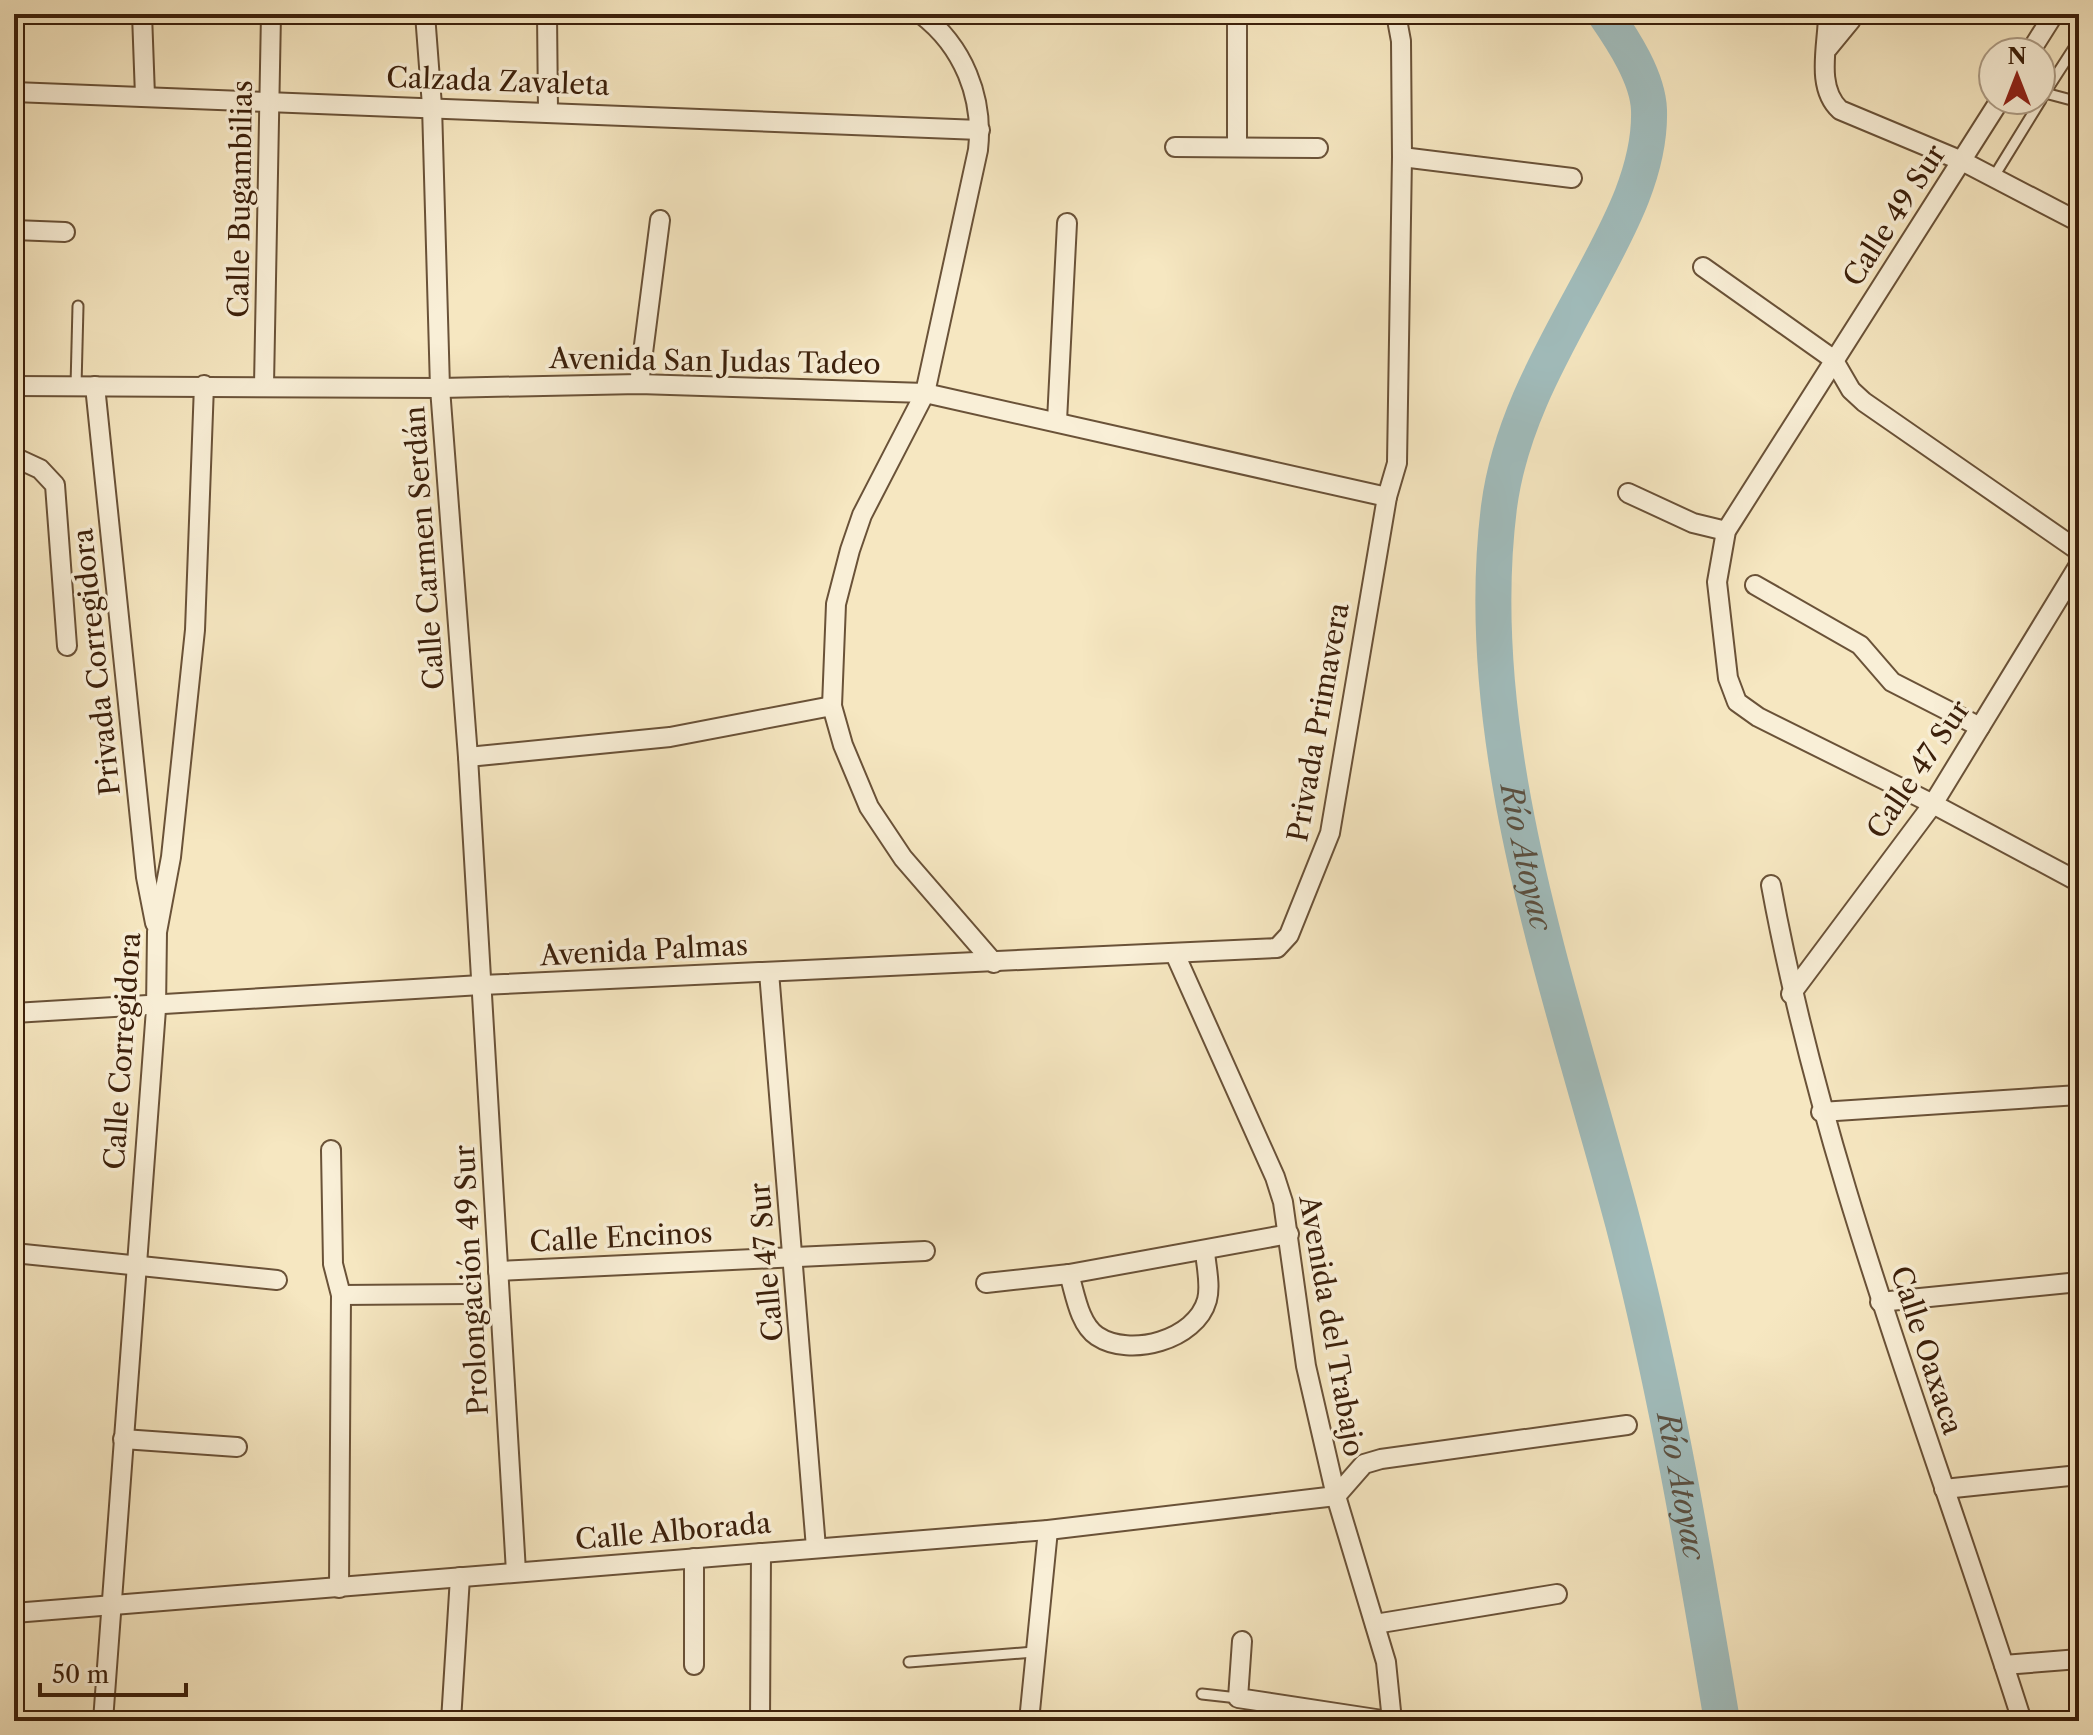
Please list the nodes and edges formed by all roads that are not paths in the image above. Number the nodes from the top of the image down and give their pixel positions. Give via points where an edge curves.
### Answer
1 (142, 14) edge
2 (271, 14) edge
3 (425, 14) edge
4 (547, 14) edge
5 (921, 14) edge
6 (1237, 14) edge
7 (1396, 14) edge
8 (1828, 14) edge
9 (1852, 14) edge
10 (2054, 14) edge
11 (2040, 36) edge
12 (2079, 40) edge
13 (1828, 48) junction
14 (2057, 74) edge
15 (14, 92) edge
16 (145, 96) junction
17 (2057, 99) edge
18 (270, 100) junction
19 (2079, 102) edge
20 (432, 106) junction
21 (548, 111) junction
22 (1990, 116) edge
23 (2031, 116) edge
24 (980, 130) junction
25 (1175, 147) dead end
26 (1237, 147) junction
27 (1318, 148) dead end
28 (1402, 157) junction
29 (1962, 161) junction
30 (1572, 178) dead end
31 (1993, 178) junction
32 (660, 220) dead end
33 (2079, 222) edge
34 (1067, 223) dead end
35 (14, 230) edge
36 (65, 232) dead end
37 (1703, 267) dead end
38 (78, 306) dead end
39 (1833, 359) junction
40 (639, 384) junction
41 (204, 385) junction
42 (264, 385) junction
43 (14, 386) edge
44 (85, 386) junction
45 (440, 388) junction
46 (925, 393) junction
47 (1057, 421) junction
48 (14, 457) edge
49 (1390, 489) junction
50 (1628, 493) dead end
51 (1726, 531) junction
52 (2079, 551) edge
53 (2079, 565) edge
54 (1755, 585) dead end
55 (67, 646) dead end
56 (832, 706) junction
57 (1980, 727) junction
58 (468, 757) junction
59 (1933, 804) junction
60 (2079, 882) edge
61 (1771, 885) dead end
62 (157, 932) junction
63 (1277, 948) joint
64 (1175, 954) junction
65 (994, 963) junction
66 (769, 972) junction
67 (481, 985) junction
68 (1791, 994) junction
69 (156, 1003) junction
70 (14, 1013) edge
71 (2079, 1095) edge
72 (1821, 1112) junction
73 (331, 1150) dead end
74 (1289, 1234) junction
75 (925, 1251) dead end
76 (1205, 1251) junction
77 (14, 1253) edge
78 (794, 1257) junction
79 (135, 1266) junction
80 (498, 1271) junction
81 (1069, 1274) junction
82 (277, 1280) dead end
83 (2079, 1282) edge
84 (986, 1283) dead end
85 (469, 1294) dead end
86 (341, 1295) junction
87 (1880, 1302) junction
88 (1627, 1425) dead end
89 (123, 1439) junction
90 (237, 1447) dead end
91 (2079, 1475) edge
92 (1944, 1489) junction
93 (1336, 1496) junction
94 (1048, 1530) junction
95 (816, 1548) junction
96 (761, 1553) junction
97 (694, 1558) junction
98 (516, 1572) junction
99 (460, 1577) junction
100 (339, 1588) junction
101 (1557, 1594) dead end
102 (111, 1607) junction
103 (14, 1613) edge
104 (1375, 1624) junction
105 (1242, 1641) dead end
106 (1034, 1652) junction
107 (2079, 1659) edge
108 (909, 1662) dead end
109 (694, 1665) dead end
110 (2004, 1665) junction
111 (1202, 1694) dead end
112 (1238, 1698) junction
113 (103, 1721) edge
114 (451, 1721) edge
115 (760, 1721) edge
116 (1029, 1721) edge
117 (1390, 1721) edge
118 (2022, 1721) edge

1 - 16 street
2 - 18 street, Calle Bugambilias
3 - 20 street, Calle Carmen Serdán
4 - 21 street
5 - 24 street via 958,55 977,99
6 - 26 street
7 - 28 street, Privada Primavera
8 - 13 street
9 - 13 street
10 - 11 street
12 - 14 lane
13 - 29 street via 1825,86 1829,100 1840,110
15 - 16 street, Calzada Zavaleta
16 - 18 street, Calzada Zavaleta
17 - 19 lane
18 - 20 street, Calzada Zavaleta
18 - 42 street, Calle Bugambilias
20 - 21 street, Calzada Zavaleta
20 - 45 street, Calle Carmen Serdán
21 - 24 street, Calzada Zavaleta
22 - 29 street, Calle 49 Sur
23 - 31 lane
24 - 46 street
25 - 26 street
26 - 27 street
28 - 30 street
28 - 49 street, Privada Primavera
29 - 31 street
29 - 39 street, Calle 49 Sur
31 - 33 street
32 - 40 street
34 - 47 street
35 - 36 street
37 - 39 street
38 - 44 lane
39 - 51 street, Calle 49 Sur
39 - 52 street via 1864,402
40 - 45 street, Avenida San Judas Tadeo
40 - 46 street, Avenida San Judas Tadeo
41 - 42 street, Avenida San Judas Tadeo
41 - 44 street, Avenida San Judas Tadeo
41 - 62 street, Calle Corregidora via 195,630 171,857
42 - 45 street, Avenida San Judas Tadeo
43 - 44 street, Avenida San Judas Tadeo
44 - 62 street, Privada Corregidora
45 - 58 street, Calle Carmen Serdán
46 - 47 street, Avenida San Judas Tadeo
46 - 56 street via 862,515 850,550 836,604
47 - 49 street, Avenida San Judas Tadeo
48 - 55 street via 40,469 55,485
49 - 63 street, Privada Primavera via 1330,833 1289,935
50 - 51 street via 1693,523
51 - 59 street via 1717,582 1728,678 1737,702
53 - 57 street, Calle 47 Sur
54 - 57 street via 1860,645 1892,682
56 - 58 street via 670,737
56 - 65 street via 869,807 903,858
57 - 59 street, Calle 47 Sur
58 - 67 street, Calle Carmen Serdán
59 - 60 street
59 - 68 street, Calle 47 Sur
61 - 68 street, Calle Oaxaca
62 - 69 street, Calle Corregidora
63 - 64 street, Avenida Palmas
64 - 65 street, Avenida Palmas
64 - 74 street, Avenida del Trabajo via 1275,1177
65 - 66 street, Avenida Palmas
66 - 67 street, Avenida Palmas
66 - 78 street, Calle 47 Sur
67 - 69 street, Avenida Palmas
67 - 80 street, Prolongación 49 Sur
68 - 72 street, Calle Oaxaca
69 - 70 street, Avenida Palmas
69 - 79 street, Calle Corregidora
71 - 72 street
72 - 87 street, Calle Oaxaca
73 - 86 street via 333,1264
74 - 76 street
74 - 93 street, Avenida del Trabajo via 1306,1366
75 - 78 street, Calle Encinos
76 - 81 street
76 - 81 street via 1208,1298 1200,1316 1176,1337 1146,1343 1120,1344 1096,1335 1084,1320
77 - 79 street
78 - 80 street, Calle Encinos
78 - 95 street, Calle 47 Sur
79 - 82 street
79 - 89 street, Calle Corregidora
80 - 98 street, Prolongación 49 Sur
81 - 84 street
83 - 87 street
85 - 86 street
86 - 100 street
87 - 92 street, Calle Oaxaca
88 - 93 street via 1381,1459 1364,1464
89 - 90 street
89 - 102 street, Calle Corregidora
91 - 92 street
92 - 110 street, Calle Oaxaca
93 - 94 street, Calle Alborada
93 - 104 street, Avenida del Trabajo
94 - 95 street, Calle Alborada
94 - 106 street
95 - 96 street, Calle Alborada
96 - 97 street, Calle Alborada
96 - 115 street
97 - 98 street, Calle Alborada
97 - 109 street
98 - 99 street, Calle Alborada
99 - 100 street, Calle Alborada
99 - 114 street
100 - 102 street, Calle Alborada
101 - 104 street
102 - 103 street, Calle Alborada
102 - 113 street, Calle Corregidora
104 - 117 street, Avenida del Trabajo via 1386,1662
105 - 112 street
106 - 108 lane
106 - 116 street
107 - 110 street
110 - 118 street, Calle Oaxaca
111 - 112 lane
112 - 117 street

